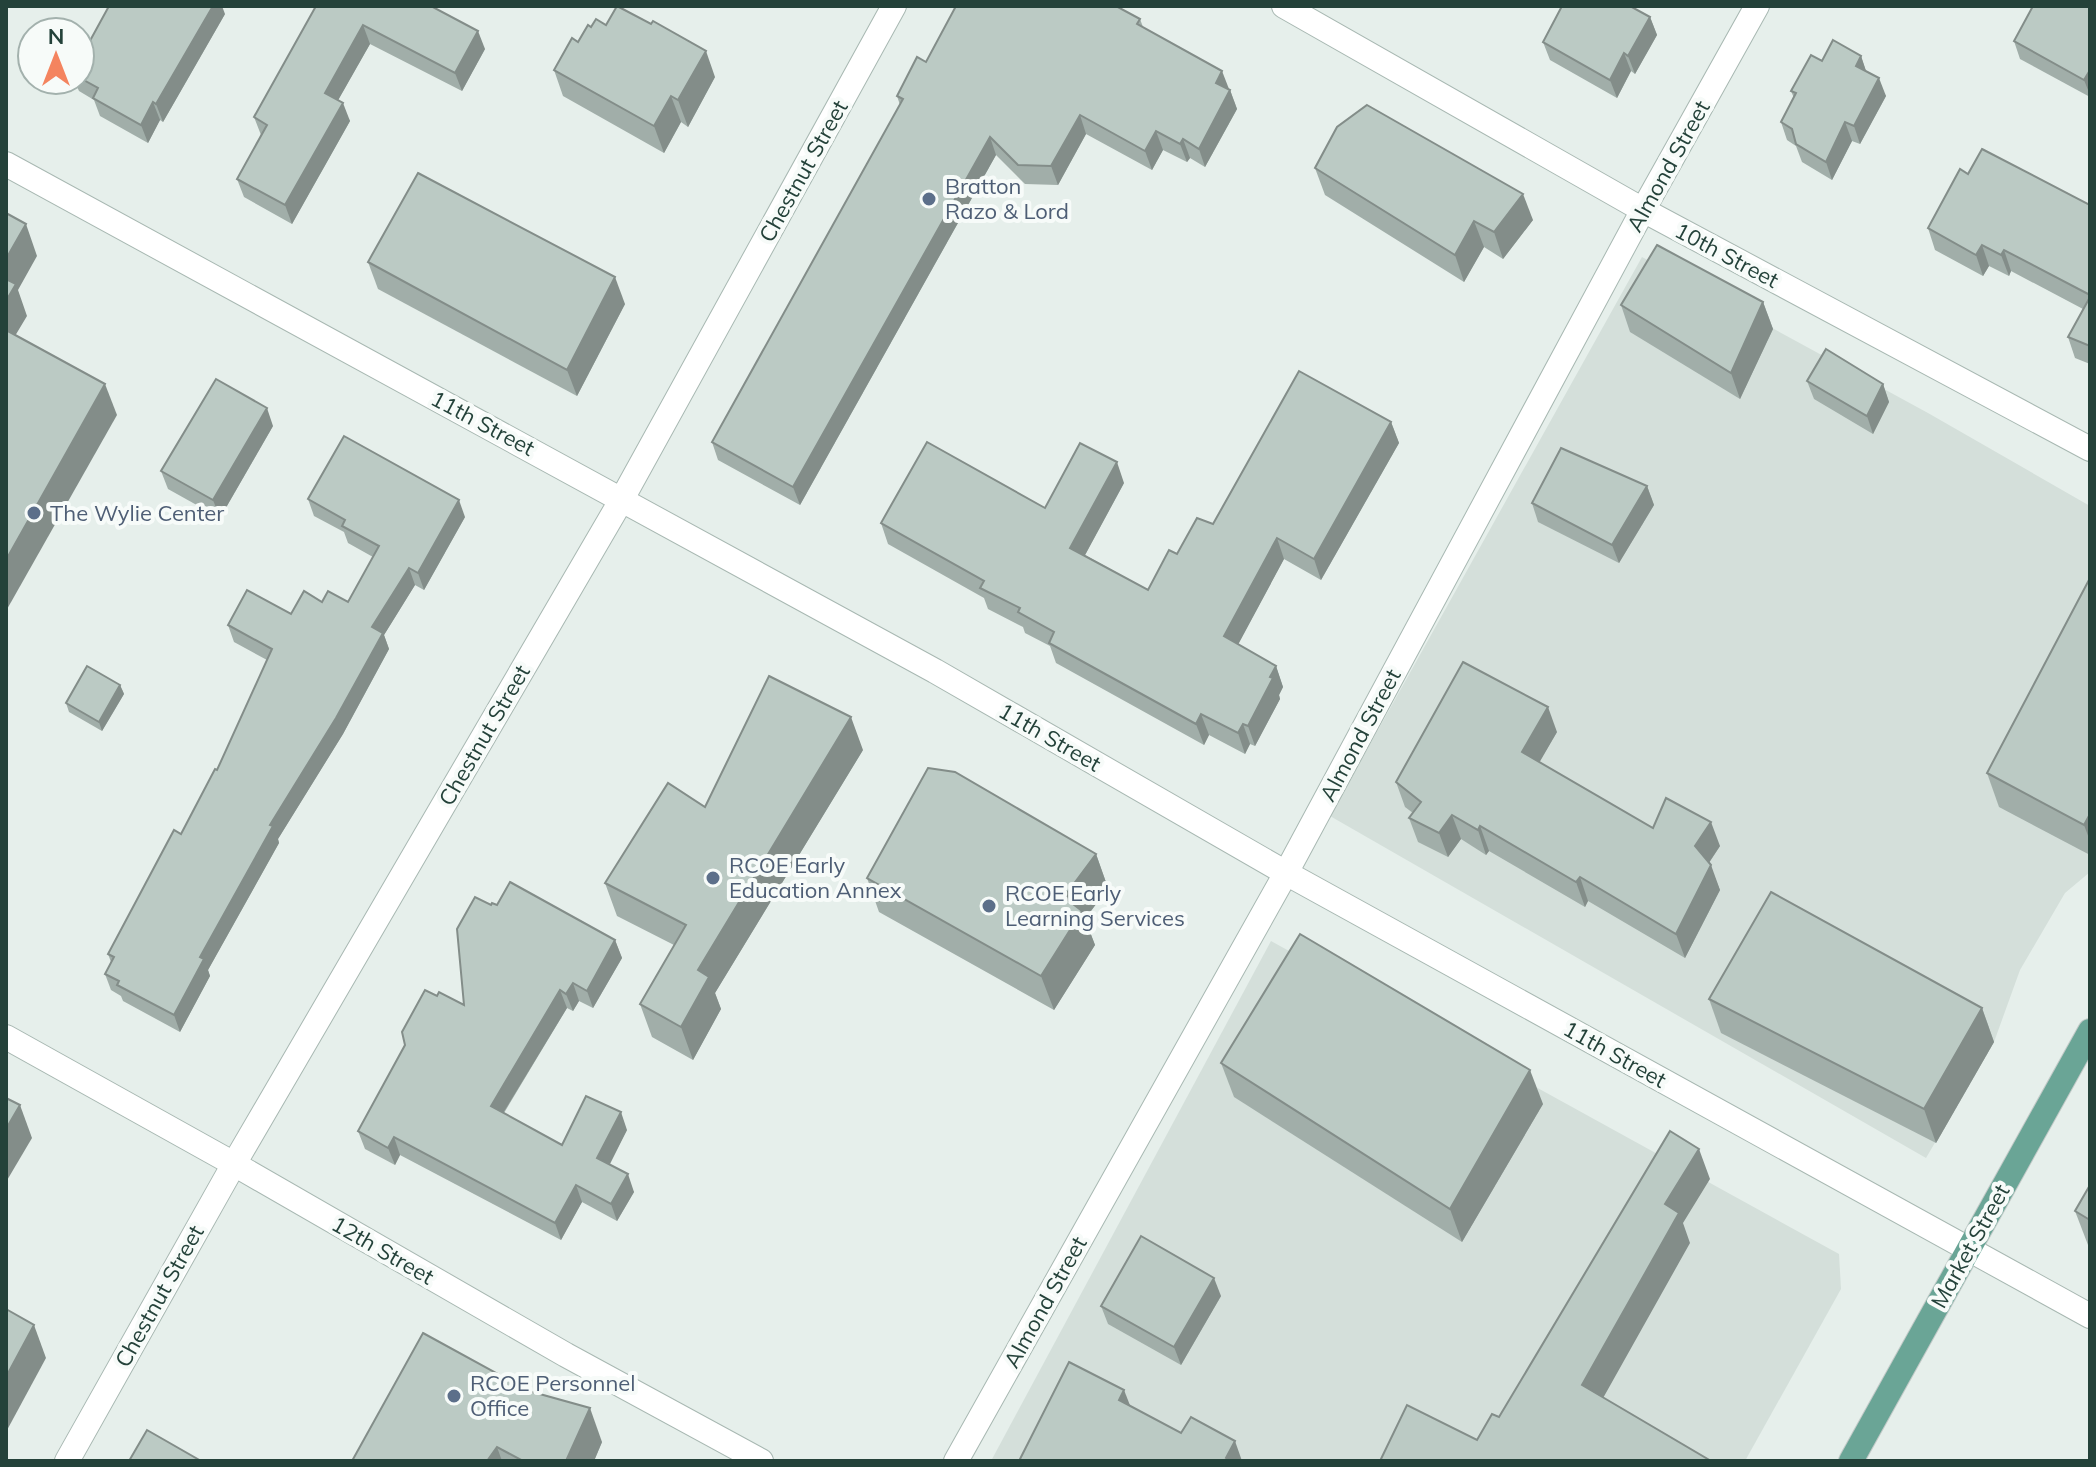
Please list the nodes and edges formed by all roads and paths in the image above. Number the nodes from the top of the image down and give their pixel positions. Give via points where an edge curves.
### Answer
1 (894, 6) edge
2 (1284, 6) edge
3 (1757, 6) edge
4 (6, 164) edge
5 (1643, 210) junction
6 (2090, 449) edge
7 (622, 499) junction
8 (1286, 873) junction
9 (2090, 1031) edge
10 (6, 1037) edge
11 (234, 1164) junction
12 (1969, 1249) junction
13 (2090, 1316) edge
14 (67, 1461) edge
15 (761, 1461) edge
16 (956, 1461) edge
17 (1851, 1461) edge

1 - 7 street, Chestnut Street
2 - 5 street, 10th Street
3 - 5 street, Almond Street
4 - 7 street, 11th Street
5 - 6 street, 10th Street
5 - 8 street, Almond Street
7 - 8 street, 11th Street
7 - 11 street, Chestnut Street
8 - 12 street, 11th Street
8 - 16 street, Almond Street
9 - 12 main road, Market Street
10 - 11 street, 12th Street
11 - 14 street, Chestnut Street
11 - 15 street, 12th Street
12 - 13 street, 11th Street
12 - 17 main road, Market Street

